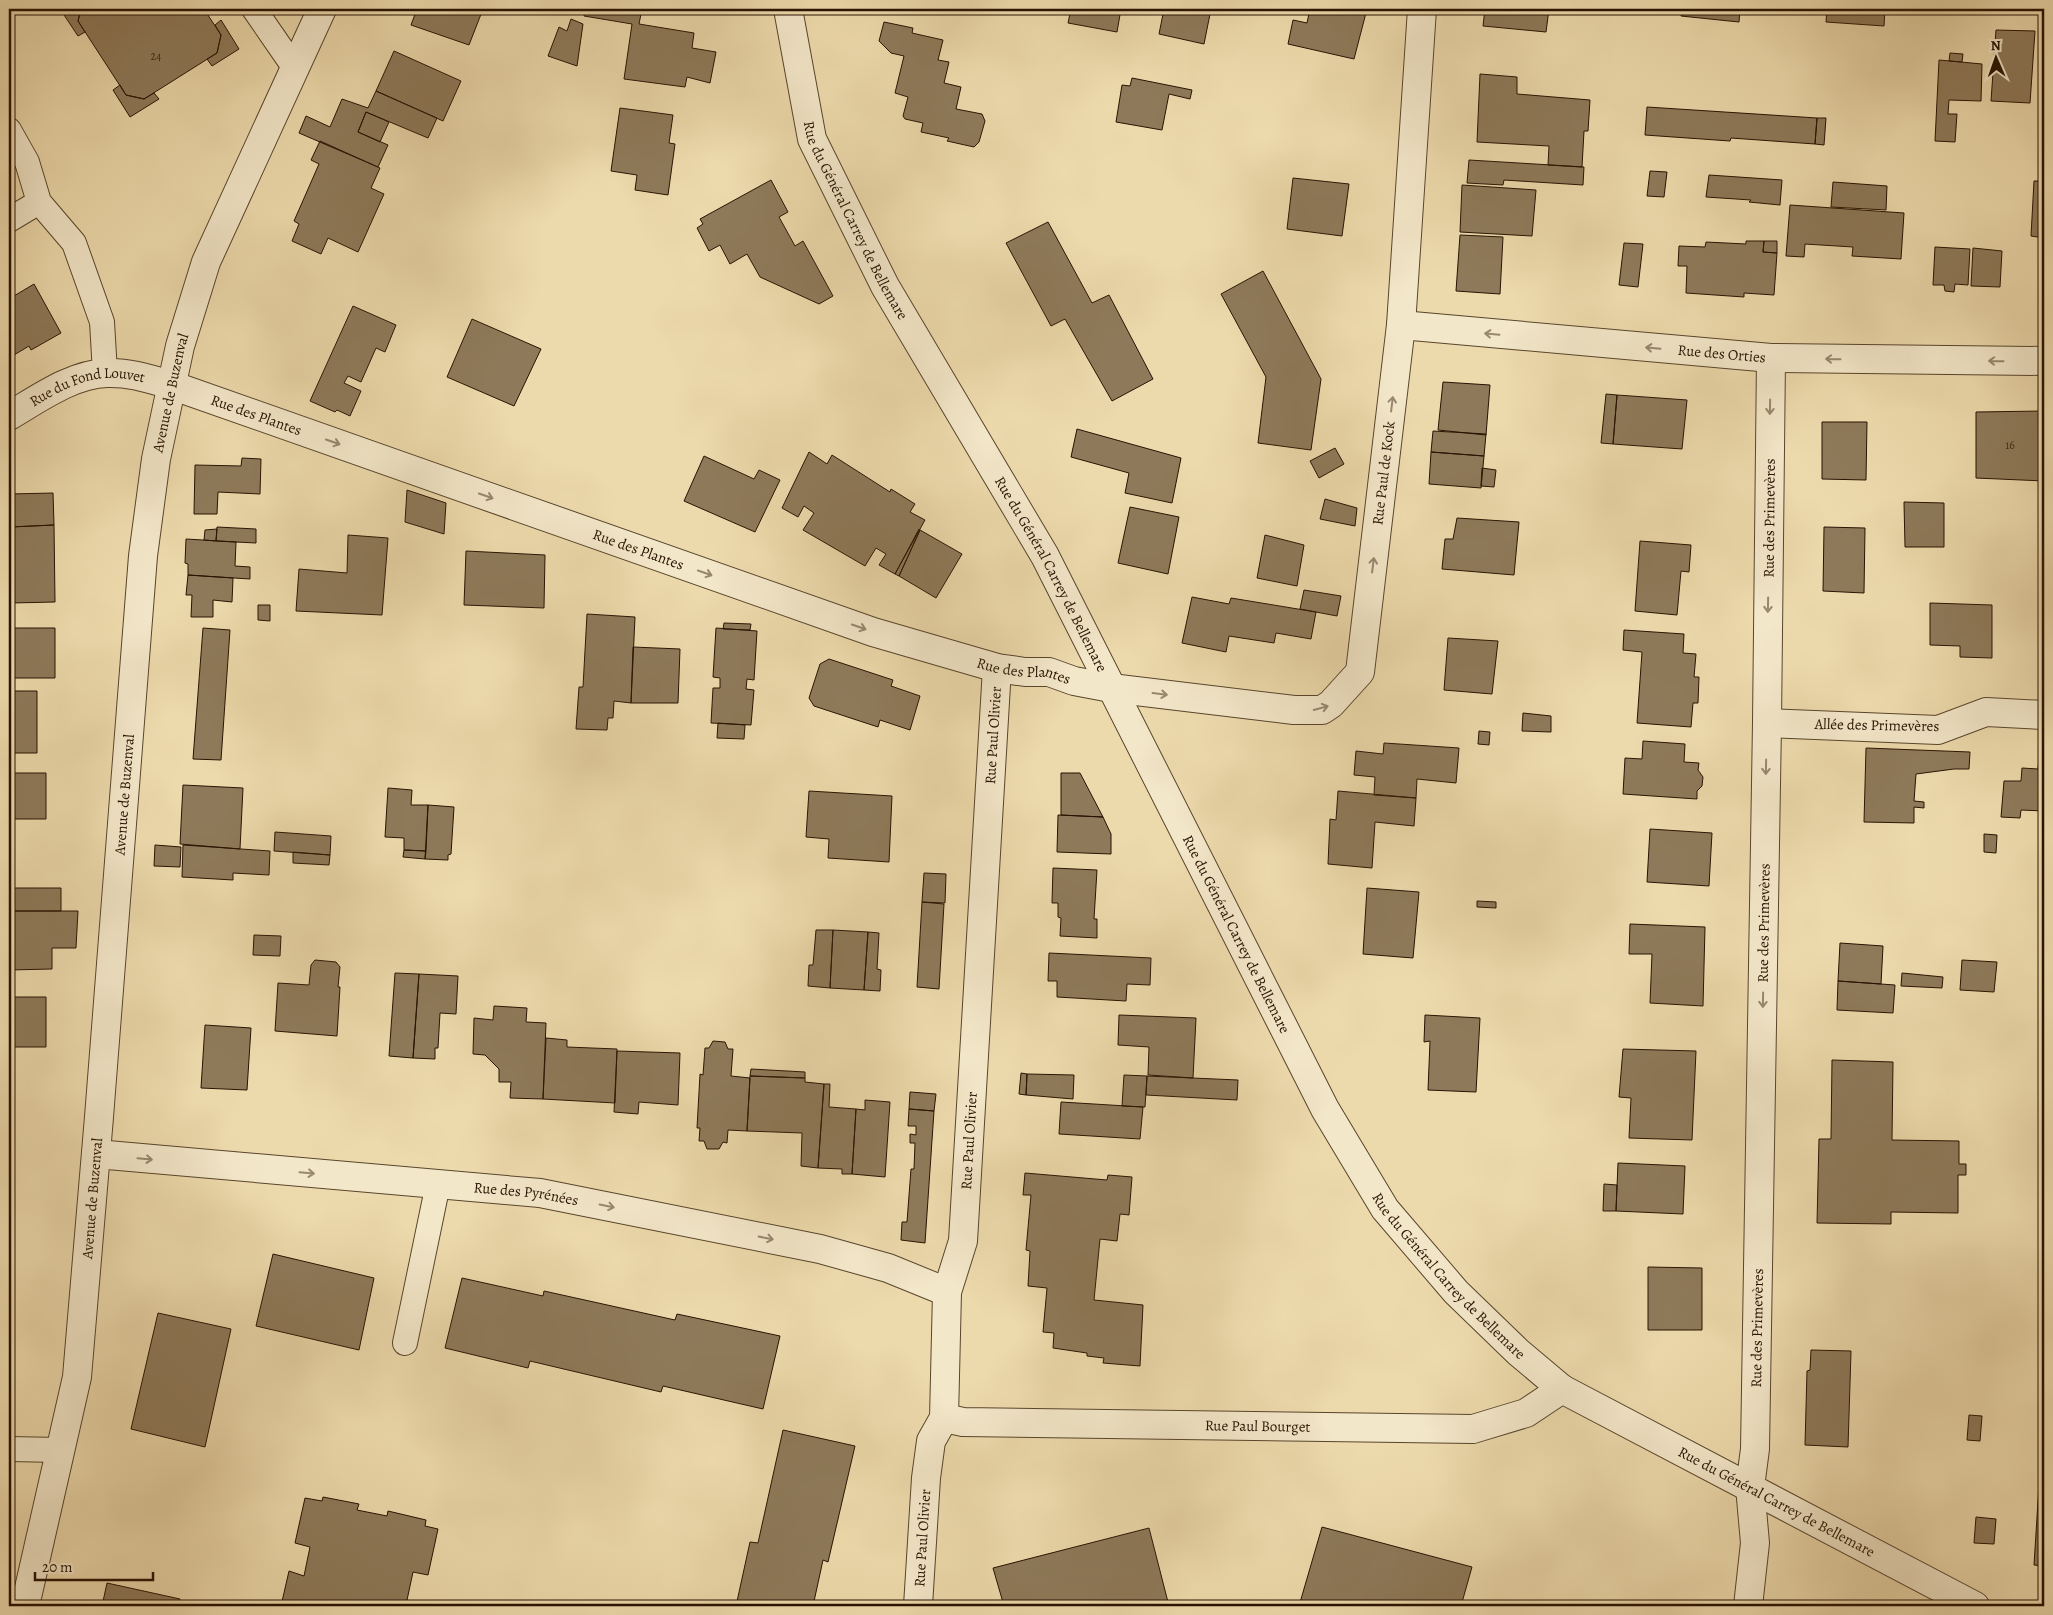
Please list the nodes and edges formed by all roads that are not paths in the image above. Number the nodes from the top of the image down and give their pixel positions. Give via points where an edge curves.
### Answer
1 (254, 9) edge
2 (322, 9) edge
3 (788, 9) edge
4 (1422, 9) edge
5 (294, 67) junction
6 (9, 130) edge
7 (39, 202) junction
8 (9, 220) edge
9 (1401, 325) junction
10 (1771, 358) junction
11 (2044, 362) edge
12 (105, 373) junction
13 (171, 385) junction
14 (9, 416) edge
15 (996, 668) junction
16 (1112, 688) junction
17 (2044, 715) edge
18 (1767, 723) junction
19 (96, 1154) junction
20 (438, 1184) junction
21 (946, 1292) junction
22 (405, 1343) dead end
23 (1562, 1389) junction
24 (944, 1418) junction
25 (9, 1449) edge
26 (60, 1450) junction
27 (1750, 1487) junction
28 (25, 1606) edge
29 (918, 1606) edge
30 (1748, 1606) edge
31 (1975, 1606) edge

1 - 5 lane
2 - 5 street, Avenue de Buzenval
3 - 16 street, Rue du Général Carrey de Bellemare via 812,139 885,286 1045,556
4 - 9 street, Rue Paul de Kock
5 - 13 street, Avenue de Buzenval via 206,262
6 - 7 lane via 27,162
7 - 8 lane
7 - 12 lane via 74,243 102,322
10 -> 9 street, Rue des Orties
16 -> 9 street, Rue Paul de Kock via 1294,710 1322,710 1360,672
11 -> 10 street, Rue des Orties
10 -> 18 street, Rue des Primevères
12 - 13 street, Rue du Fond Louvet via 137,376
12 - 14 street, Rue du Fond Louvet via 81,378 56,389
13 -> 15 street, Rue des Plantes via 873,632
13 - 19 street, Avenue de Buzenval via 156,459 143,556
15 - 16 street, Rue des Plantes via 1050,672 1074,681
15 - 21 street, Rue Paul Olivier via 963,1241
16 - 23 street, Rue du Général Carrey de Bellemare via 1325,1109 1385,1209 1456,1292
17 - 18 street, Allée des Primevères via 1986,712 1938,730
18 -> 27 street, Rue des Primevères via 1755,1449
19 -> 20 street, Rue des Pyrénées
19 - 26 street, Avenue de Buzenval via 77,1377
20 -> 21 street, Rue des Pyrénées via 540,1193 820,1249 888,1268
20 - 22 lane
21 - 24 street, Rue Paul Olivier
23 - 24 street, Rue Paul Bourget via 1526,1413 1473,1430 963,1422
23 - 27 street, Rue du Général Carrey de Bellemare
24 - 29 street, Rue Paul Olivier via 931,1440
25 - 26 lane
26 - 28 street, Avenue de Buzenval
27 - 30 street, Rue des Primevères via 1755,1543
27 - 31 street, Rue du Général Carrey de Bellemare

